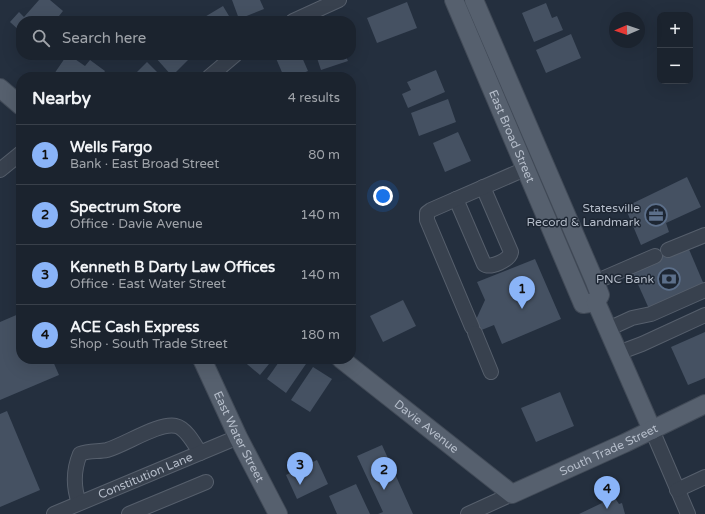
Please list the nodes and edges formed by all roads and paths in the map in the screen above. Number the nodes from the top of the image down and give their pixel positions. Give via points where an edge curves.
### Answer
1 (339, 0) edge
2 (454, 0) edge
3 (474, 0) edge
4 (304, 16) edge
5 (229, 60) edge
6 (215, 72) edge
7 (0, 88) edge
8 (16, 102) edge
9 (16, 157) edge
10 (543, 161) junction
11 (525, 168) junction
12 (0, 170) edge
13 (483, 187) junction
14 (456, 199) junction
15 (705, 235) edge
16 (668, 250) dead end
17 (655, 256) dead end
18 (595, 282) junction
19 (705, 290) edge
20 (596, 302) junction
21 (705, 315) edge
22 (608, 329) junction
23 (618, 353) junction
24 (204, 364) edge
25 (347, 364) edge
26 (492, 372) dead end
27 (705, 404) edge
28 (652, 430) junction
29 (238, 437) junction
30 (200, 453) junction
31 (705, 477) edge
32 (206, 482) dead end
33 (512, 494) junction
34 (680, 503) edge
35 (79, 504) junction
36 (54, 514) edge
37 (129, 514) edge
38 (278, 514) edge
39 (468, 514) edge

1 - 4 street
2 - 11 main road, East Broad Street
3 - 10 main road, East Broad Street
5 - 6 street
7 - 8 main road
9 - 12 street
10 - 11 main road
10 - 18 main road, East Broad Street
11 - 13 street
11 - 20 main road, East Broad Street via 583,304
13 - 14 street
13 - 14 street via 510,252 508,259 490,267 484,264
14 - 26 street via 431,210 427,213 427,220
15 - 16 street
17 - 18 street
18 - 20 main road, East Broad Street via 600,295
19 - 22 street via 651,314 632,318
20 - 22 main road, East Broad Street
21 - 23 street
22 - 23 main road, East Broad Street
23 - 28 main road, East Broad Street
24 - 29 main road, East Water Street
25 - 33 main road, Davie Avenue
27 - 28 main road, South Trade Street
28 - 33 main road, South Trade Street
28 - 34 street, East Broad Street
29 - 30 street, Constitution Lane
29 - 38 main road, East Water Street
30 - 35 street, Constitution Lane
30 - 35 street via 188,434 178,426 166,425 106,450 87,451 80,454 74,473
31 - 34 street
32 - 37 street
33 - 39 street
35 - 36 street, Constitution Lane

